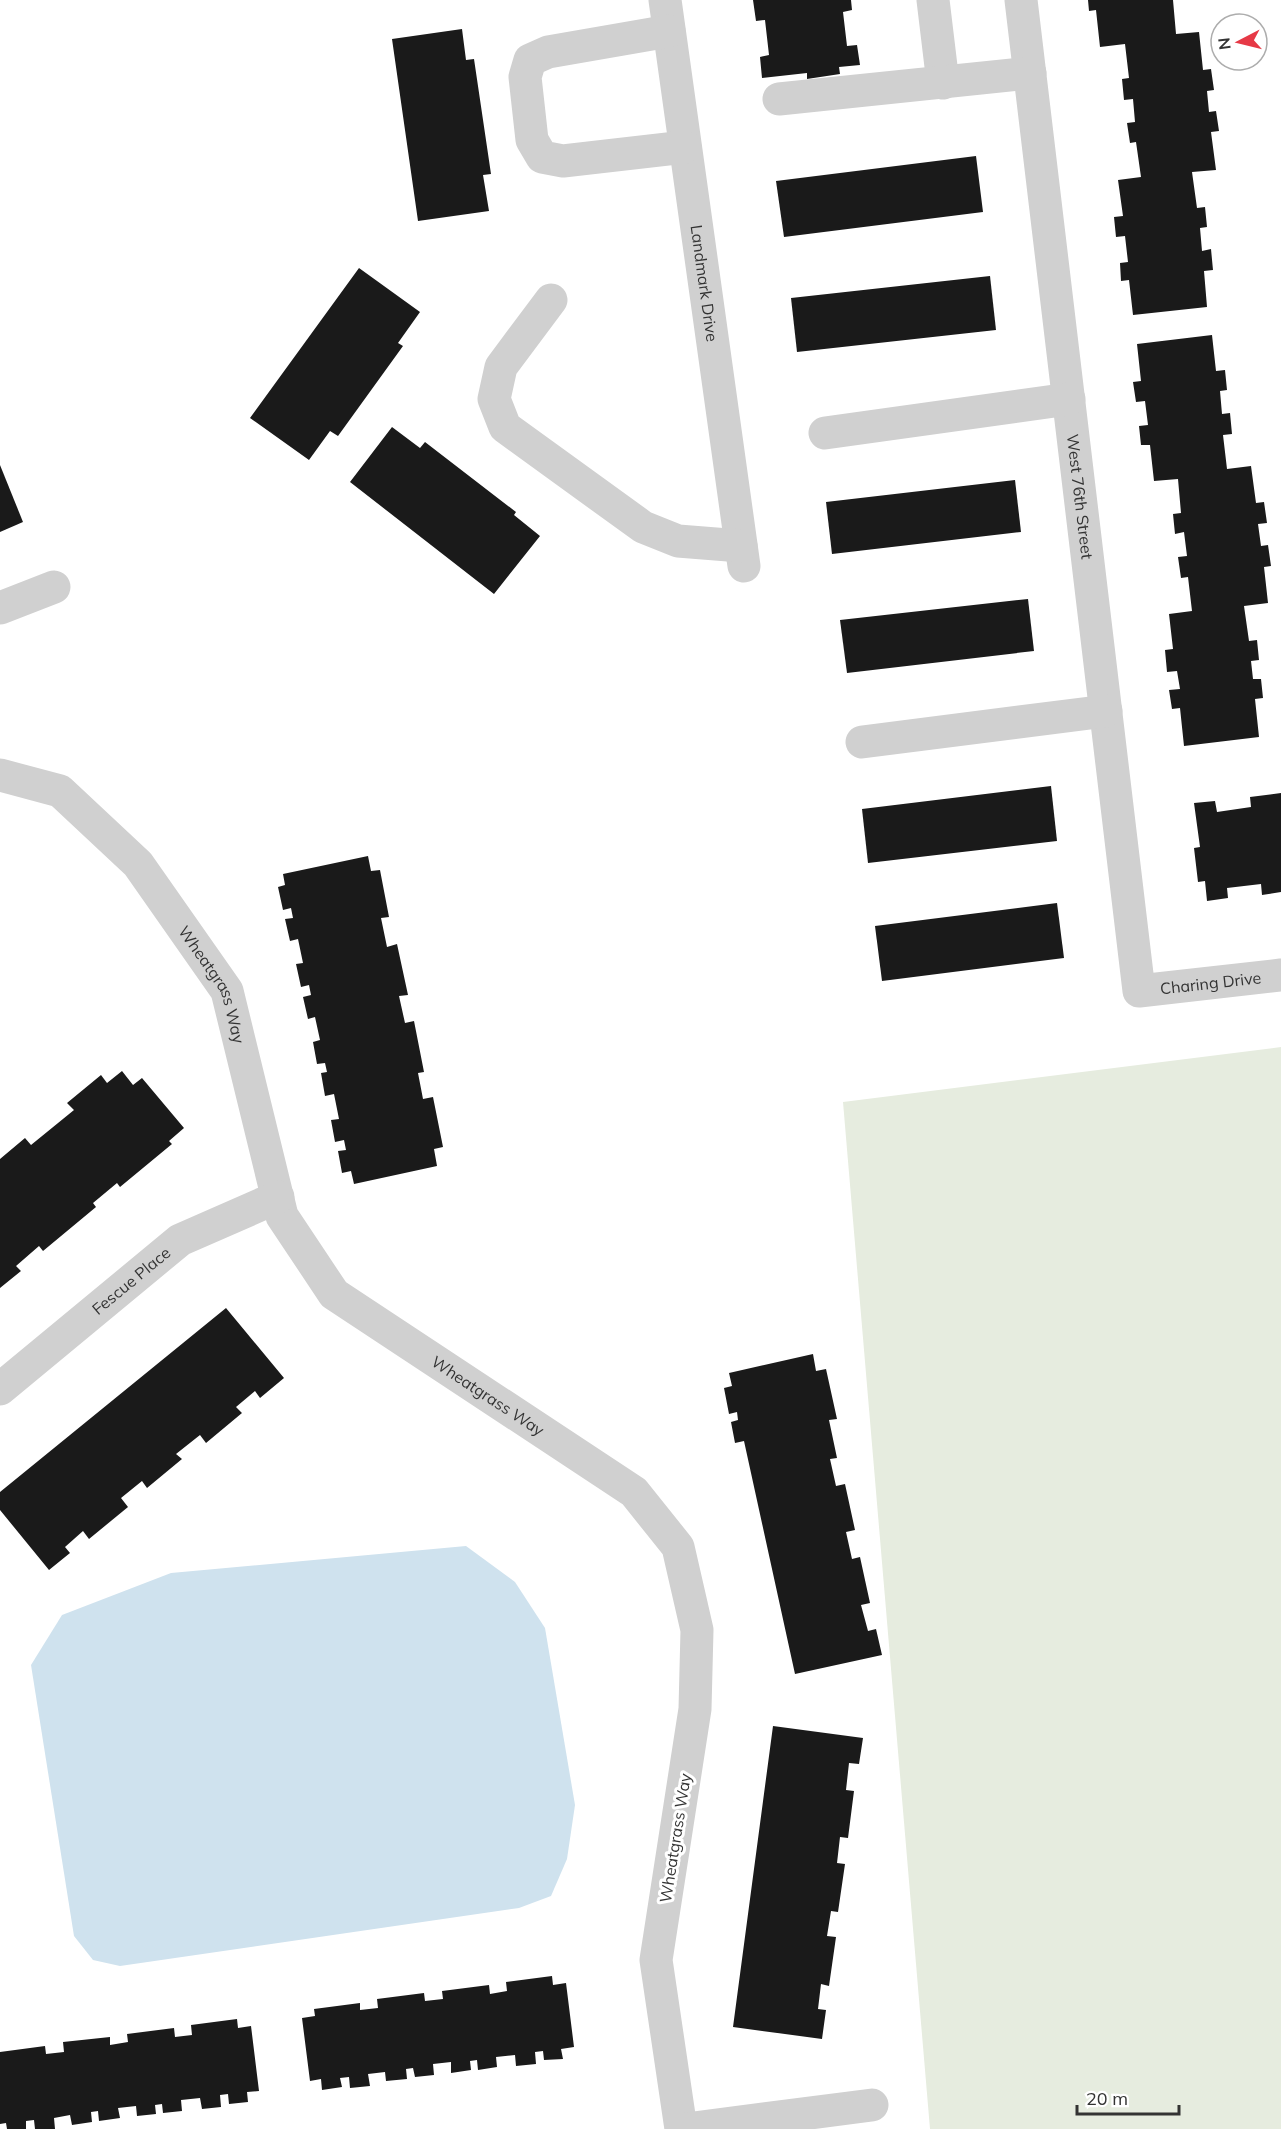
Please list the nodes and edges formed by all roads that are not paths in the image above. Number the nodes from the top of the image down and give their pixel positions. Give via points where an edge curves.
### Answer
1 (933, 0) edge
2 (1022, 0) edge
3 (667, 15) edge
4 (1030, 73) junction
5 (943, 83) junction
6 (779, 99) dead end
7 (685, 147) junction
8 (551, 300) dead end
9 (1069, 399) junction
10 (825, 433) dead end
11 (54, 587) dead end
12 (0, 608) edge
13 (1106, 711) junction
14 (862, 742) dead end
15 (0, 776) edge
16 (1281, 975) edge
17 (1139, 992) joint
18 (278, 1197) junction
19 (0, 1389) edge
20 (872, 2105) dead end
21 (684, 2129) edge

1 - 5 street
2 - 4 street, West 76th Street
3 - 7 street, Landmark Drive
3 - 7 street via 530,60 525,77 532,140 542,157 563,161
4 - 5 street
4 - 9 street, West 76th Street
5 - 6 street
7 - 8 street, Landmark Drive via 742,556 678,541 643,527 505,427 494,399 501,367
9 - 10 street
9 - 13 street, West 76th Street
11 - 12 street
13 - 14 street
13 - 17 street, West 76th Street
15 - 18 street, Wheatgrass Way via 60,791 138,864 227,991
16 - 17 street, Charing Drive
18 - 19 street, Fescue Place via 180,1240
18 - 21 street, Wheatgrass Way via 282,1216 334,1294 634,1492 678,1547 697,1629 695,1709 656,1960
20 - 21 street

